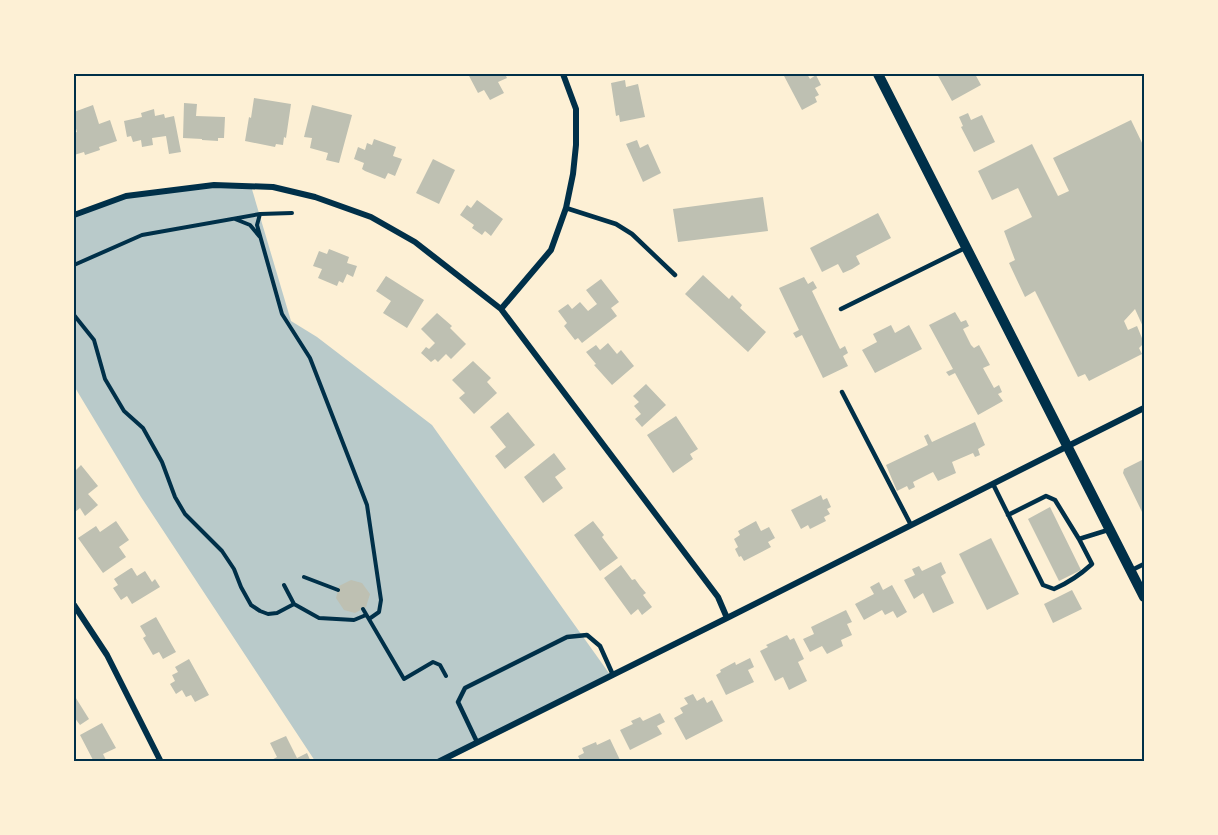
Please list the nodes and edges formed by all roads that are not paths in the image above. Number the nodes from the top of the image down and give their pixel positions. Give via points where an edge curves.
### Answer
1 (563, 74) edge
2 (878, 74) edge
3 (566, 208) junction
4 (74, 215) edge
5 (967, 247) junction
6 (675, 275) dead end
7 (501, 309) junction
8 (841, 309) dead end
9 (842, 392) dead end
10 (1144, 408) edge
11 (1068, 446) junction
12 (993, 484) junction
13 (1008, 514) junction
14 (911, 525) junction
15 (1111, 529) junction
16 (1079, 539) junction
17 (1144, 564) edge
18 (1132, 570) junction
19 (1144, 597) edge
20 (74, 605) edge
21 (727, 618) junction
22 (613, 675) junction
23 (477, 742) junction
24 (161, 762) edge
25 (438, 762) edge

1 - 3 street via 576,109 576,145
2 - 5 street
3 - 6 lane via 616,224
3 - 7 street via 551,249
4 - 7 street via 126,196 214,185 273,186 371,217 415,242
5 - 8 lane
5 - 11 street
7 - 21 street via 718,597
9 - 14 lane
10 - 11 street
11 - 12 street
11 - 15 street
12 - 13 lane
12 - 14 street
13 - 16 lane via 1046,496 1055,500
13 - 16 lane via 1043,585 1054,589 1092,564
14 - 21 street
15 - 16 lane
15 - 18 street
17 - 18 lane
18 - 19 street
20 - 24 street via 107,656
21 - 22 street
22 - 23 street
22 - 23 lane via 600,646 587,635 567,637 465,688 458,702
23 - 25 street

